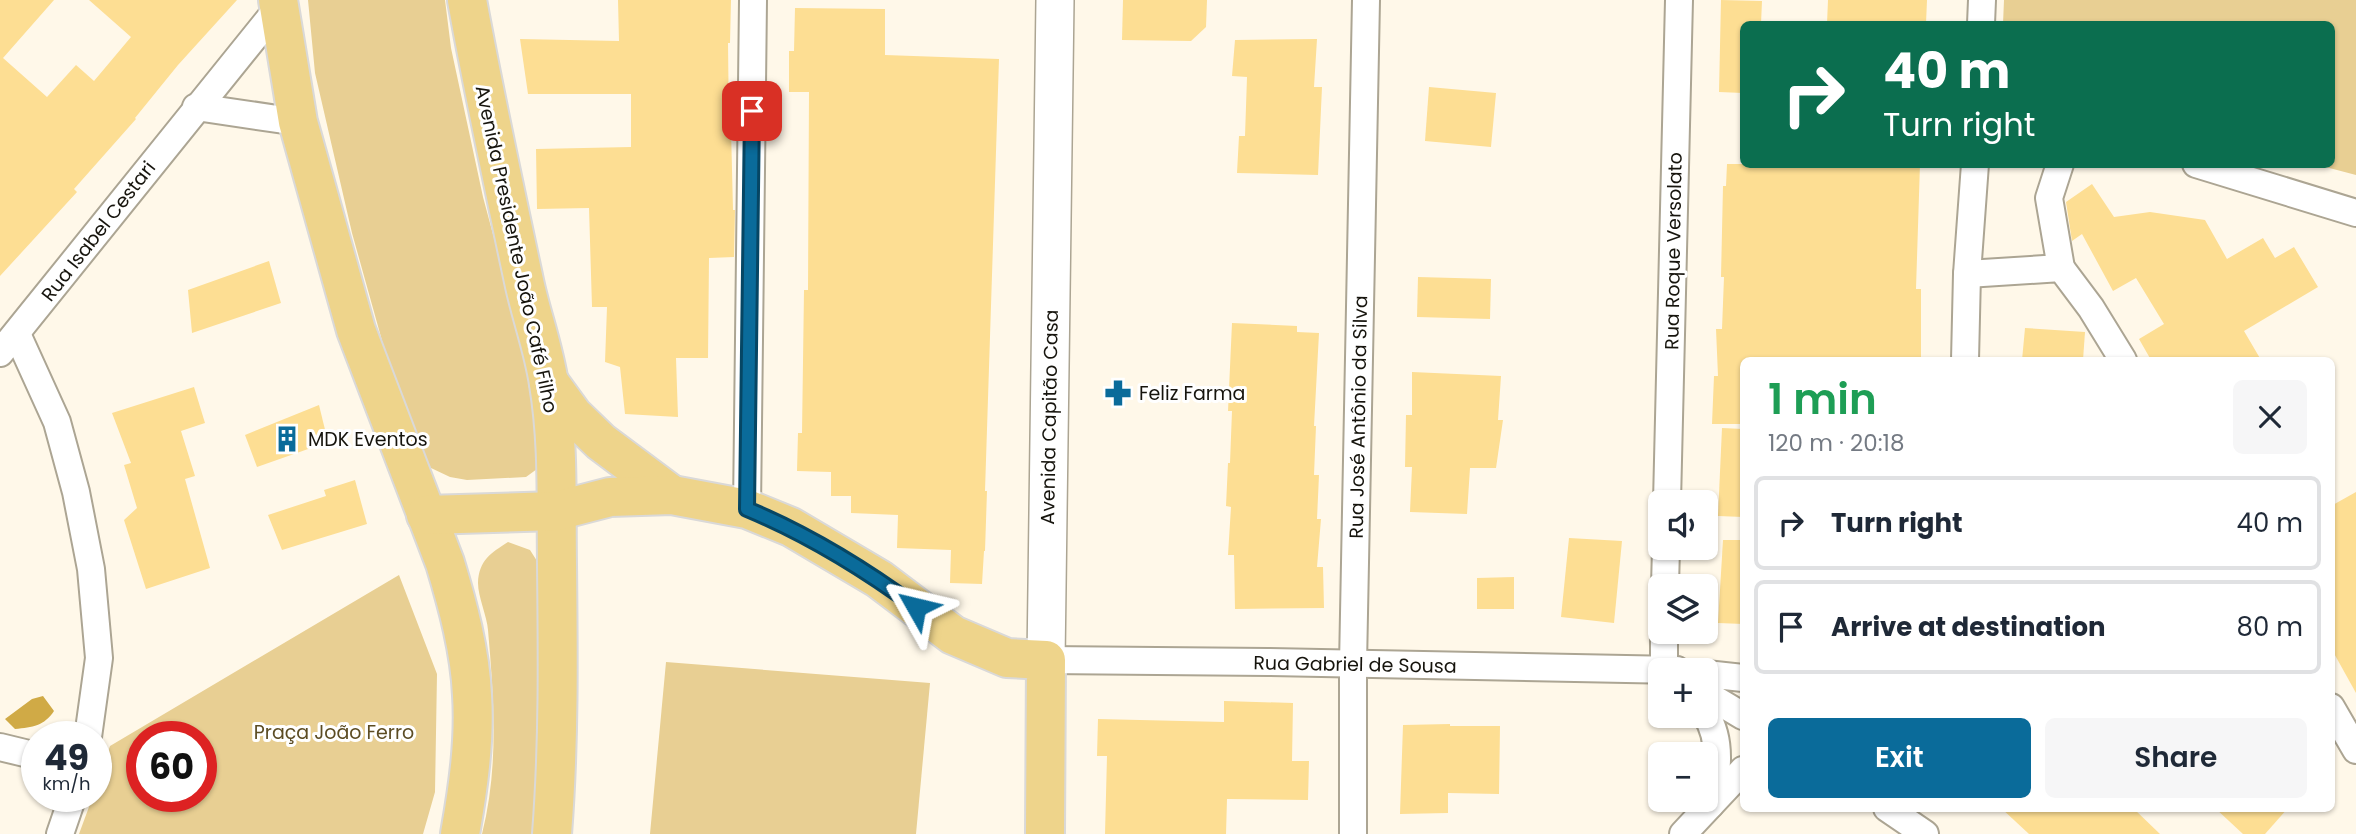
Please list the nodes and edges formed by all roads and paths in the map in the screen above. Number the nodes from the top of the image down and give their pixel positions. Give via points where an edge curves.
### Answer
1 (467, 0) edge
2 (753, 0) edge
3 (1055, 0) edge
4 (1366, 0) edge
5 (1679, 0) edge
6 (1982, 0) edge
7 (278, 4) edge
8 (1981, 21) edge
9 (196, 107) junction
10 (298, 122) junction
11 (1975, 168) edge
12 (2059, 168) edge
13 (2209, 168) edge
14 (2356, 213) edge
15 (2061, 268) junction
16 (1967, 274) junction
17 (8, 344) edge
18 (1965, 357) edge
19 (2121, 357) edge
20 (549, 382) junction
21 (1667, 490) edge
22 (672, 495) junction
23 (747, 509) junction
24 (556, 511) junction
25 (426, 515) junction
26 (1046, 660) junction
27 (1353, 664) junction
28 (1648, 670) edge
29 (1718, 675) edge
30 (1740, 678) edge
31 (1718, 701) edge
32 (1740, 714) edge
33 (2335, 714) edge
34 (90, 721) edge
35 (0, 747) edge
36 (2356, 750) edge
37 (21, 752) edge
38 (1740, 773) edge
39 (1718, 797) edge
40 (68, 812) edge
41 (1703, 812) edge
42 (1893, 812) edge
43 (1924, 812) edge
44 (60, 834) edge
45 (460, 834) edge
46 (552, 834) edge
47 (1045, 834) edge
48 (1353, 834) edge
49 (1683, 834) edge
50 (1925, 834) edge
51 (1939, 834) edge

1 - 20 main road, Avenida Presidente João Café Filho via 491,130
2 - 23 street
3 - 26 main road, Avenida Capitão Casa
4 - 27 street, Rua José Antônio da Silva
5 - 21 street, Rua Roque Versolato
6 - 8 street
7 - 9 street, Rua Isabel Cestari
7 - 10 main road
9 - 10 street
9 - 17 street, Rua Isabel Cestari
10 - 25 main road via 356,330
11 - 16 street
12 - 15 street via 2049,198
13 - 14 street
15 - 16 street
15 - 19 street
16 - 18 street
17 - 34 street via 57,422 76,492 91,569 99,658
20 - 22 main road via 601,442
20 - 24 main road, Avenida Presidente João Café Filho via 558,459
22 - 23 main road
22 - 24 main road via 610,497
23 - 26 main road via 791,527 879,579 953,635 1007,658
24 - 25 main road
24 - 46 main road, Avenida Presidente João Café Filho via 558,689
25 - 45 main road via 455,596 472,695 470,769
26 - 27 street, Rua Gabriel de Sousa
26 - 47 main road, Avenida Capitão Casa
27 - 28 street, Rua Gabriel de Sousa
27 - 48 street, Rua José Antônio da Silva
29 - 30 street
31 - 32 street
33 - 36 street
35 - 37 street
38 - 39 street
40 - 44 street
41 - 49 street
42 - 50 street
43 - 51 street

